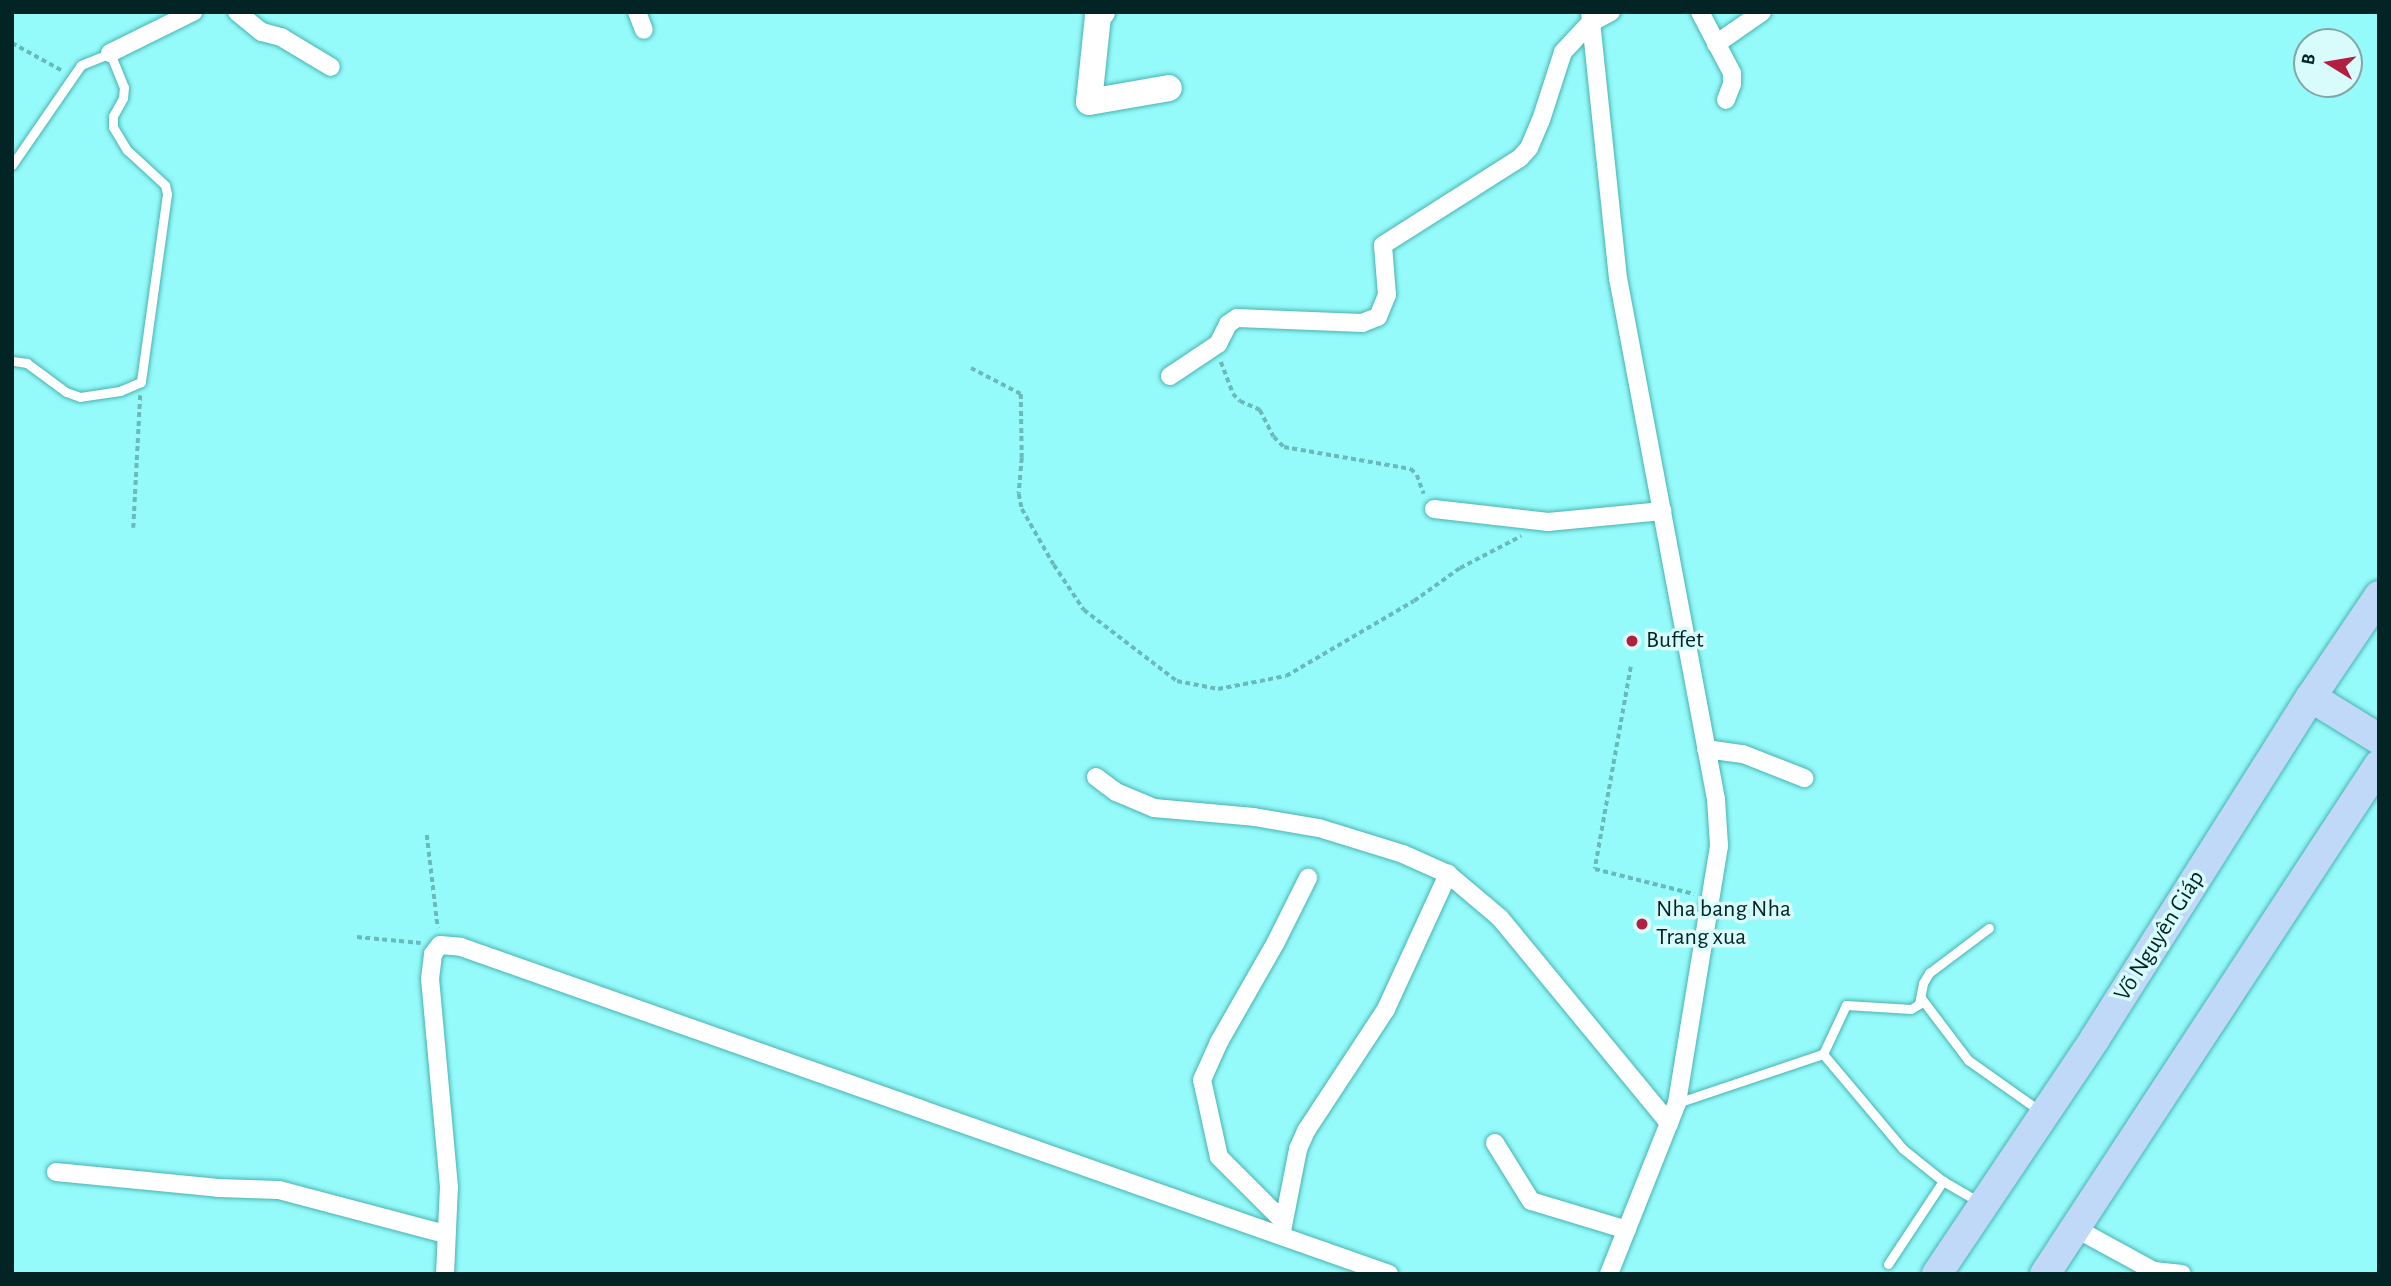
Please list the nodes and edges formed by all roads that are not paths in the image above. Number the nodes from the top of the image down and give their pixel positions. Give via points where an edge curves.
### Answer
1 (193, 12) edge
2 (237, 12) edge
3 (637, 12) edge
4 (1102, 12) edge
5 (1611, 12) edge
6 (1700, 12) edge
7 (1762, 12) edge
8 (1590, 18) edge
9 (644, 30) dead end
10 (1716, 44) junction
11 (110, 53) junction
12 (331, 67) dead end
13 (1169, 88) dead end
14 (1726, 100) dead end
15 (12, 165) edge
16 (12, 362) edge
17 (1170, 376) dead end
18 (1434, 509) road end
19 (1662, 511) junction
20 (2379, 596) edge
21 (2311, 697) junction
22 (2379, 739) edge
23 (1706, 749) junction
24 (2379, 765) edge
25 (1096, 777) dead end
26 (1804, 778) dead end
27 (1448, 874) junction
28 (1308, 878) dead end
29 (1989, 928) dead end
30 (1921, 998) junction
31 (1823, 1054) junction
32 (1677, 1103) junction
33 (2044, 1114) junction
34 (1670, 1123) junction
35 (1495, 1143) dead end
36 (56, 1172) dead end
37 (1943, 1181) junction
38 (1983, 1204) junction
39 (1282, 1228) junction
40 (2075, 1228) junction
41 (1627, 1230) junction
42 (446, 1234) junction
43 (1888, 1264) dead end
44 (2154, 1272) edge
45 (445, 1274) edge
46 (1389, 1274) edge
47 (1609, 1274) edge
48 (1937, 1274) edge
49 (2045, 1274) edge
50 (2182, 1274) edge

1 - 11 street
2 - 12 street via 262,33 281,37
3 - 9 street
4 - 13 main road via 1089,102
5 - 8 street
6 - 10 street
7 - 10 street
8 - 17 street via 1563,52 1541,120 1520,158 1383,245 1387,295 1378,317 1362,323 1237,318 1228,324 1218,344
8 - 19 street via 1618,278
10 - 14 street via 1733,79
11 - 15 lane via 81,65
11 - 16 lane via 124,87 113,127 127,150 165,186 167,194 141,382 120,391 80,397 27,363
18 - 19 street via 1548,522
19 - 23 street
20 - 21 main road, Võ Nguyên Giáp
21 - 22 main road
21 - 33 main road, Võ Nguyên Giáp
23 - 26 street via 1743,754
23 - 32 street via 1718,822 1717,871
24 - 40 main road
25 - 27 street via 1116,792 1154,808 1319,828 1403,854
27 - 34 street via 1500,918
27 - 39 street via 1386,1009 1306,1131
28 - 39 street via 1202,1080 1219,1157
29 - 30 lane via 1929,973
30 - 31 lane via 1911,1009 1846,1005
30 - 33 lane via 1968,1060
31 - 32 lane
31 - 37 lane via 1903,1150
32 - 34 street
33 - 38 main road, Võ Nguyên Giáp
34 - 41 street
35 - 41 street via 1531,1201
36 - 42 street via 279,1190
37 - 38 lane
37 - 43 lane
38 - 48 main road, Võ Nguyên Giáp
39 - 42 street via 461,947 440,944 433,954 430,979 449,1187
39 - 46 street
40 - 44 street
40 - 49 main road
41 - 47 street
42 - 45 street
44 - 50 street

